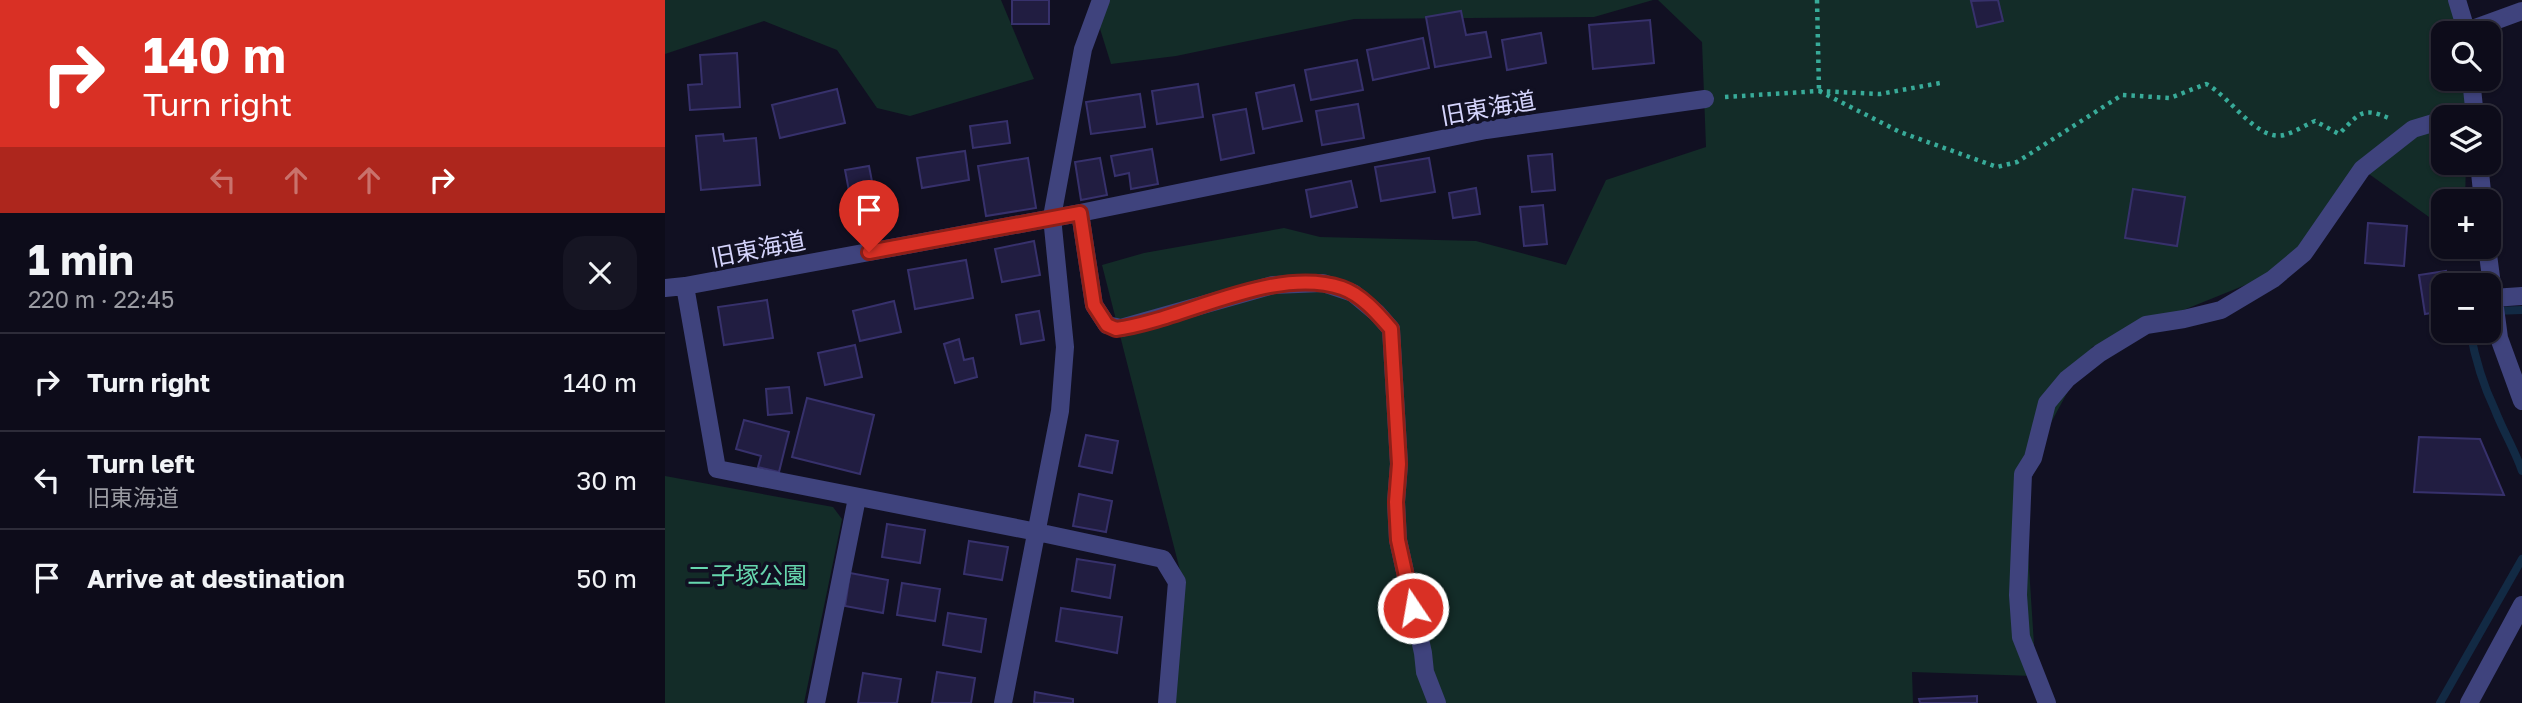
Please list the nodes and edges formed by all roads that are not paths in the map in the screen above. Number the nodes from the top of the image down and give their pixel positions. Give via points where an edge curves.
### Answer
1 (1101, 0) edge
2 (2457, 0) edge
3 (2522, 11) edge
4 (2464, 21) edge
5 (2496, 21) edge
6 (1705, 99) road end
7 (2431, 123) edge
8 (1080, 213) junction
9 (1052, 217) junction
10 (685, 286) junction
11 (665, 288) edge
12 (2522, 296) edge
13 (2501, 297) edge
14 (2501, 343) edge
15 (2522, 401) edge
16 (857, 498) junction
17 (1037, 532) junction
18 (2522, 605) edge
19 (816, 703) edge
20 (1003, 703) edge
21 (1167, 703) edge
22 (1437, 703) edge
23 (2047, 703) edge
24 (2469, 703) edge

1 - 9 street via 1083,49
2 - 4 street
3 - 5 street
6 - 8 street, 旧東海道 via 1486,130
7 - 23 street via 2413,128 2362,169 2304,253 2273,279 2221,310 2146,326 2100,353 2067,379 2047,403 2033,458 2023,474 2018,594 2021,638
8 - 9 street, 旧東海道
8 - 22 street via 1094,305 1107,325 1121,328 1273,285 1323,284 1353,293 1391,329 1399,464 1398,540 1425,671
9 - 10 street, 旧東海道
9 - 17 street via 1065,347 1060,411
10 - 11 street, 旧東海道
10 - 16 street via 717,470
12 - 13 street
14 - 15 street
16 - 17 street
16 - 19 street
17 - 20 street
17 - 21 street via 1163,559 1177,582
18 - 24 street

